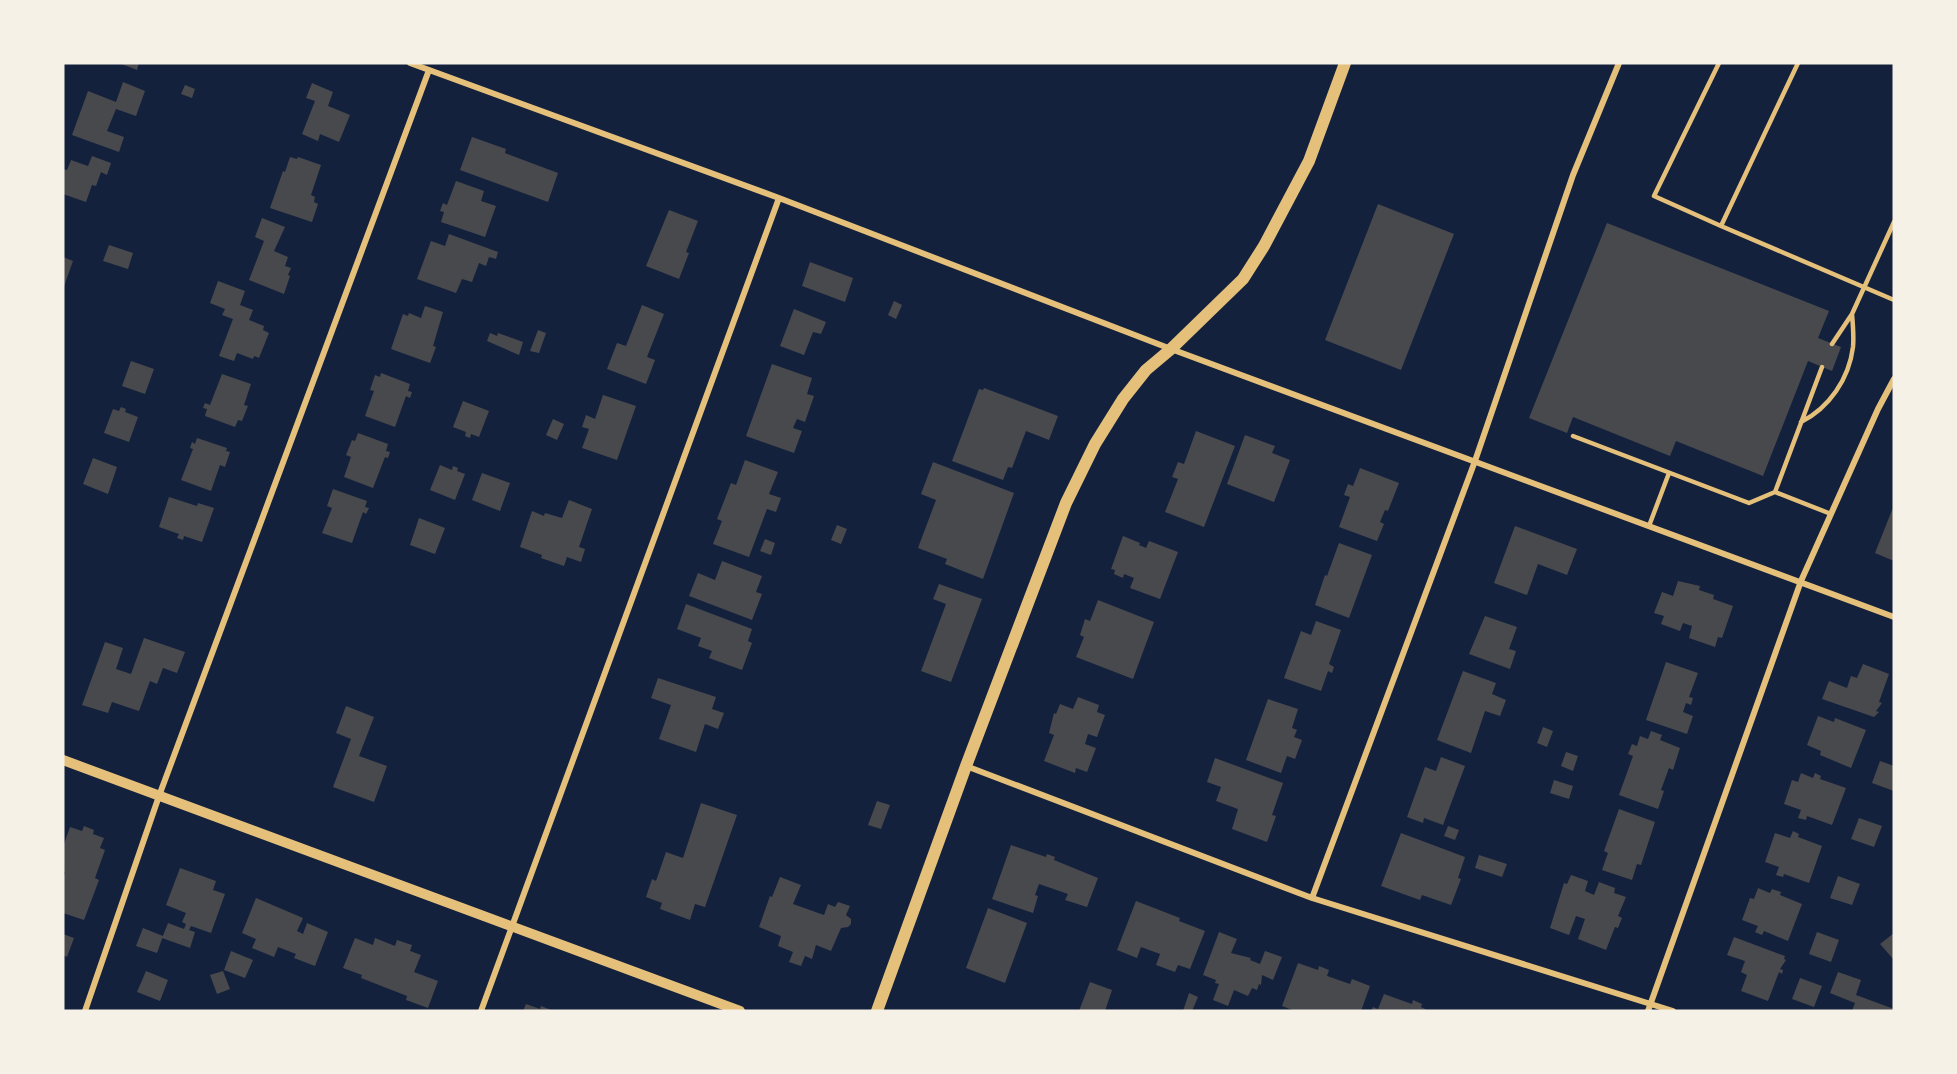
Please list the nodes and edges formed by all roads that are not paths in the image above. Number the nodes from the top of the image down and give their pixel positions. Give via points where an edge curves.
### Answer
1 (410, 63) edge
2 (1345, 63) edge
3 (1619, 63) edge
4 (1719, 63) edge
5 (1798, 63) edge
6 (429, 70) junction
7 (779, 198) junction
8 (1894, 222) edge
9 (1721, 226) junction
10 (1864, 287) junction
11 (1894, 300) edge
12 (1852, 314) junction
13 (1832, 344) dead end
14 (1172, 349) junction
15 (1822, 367) dead end
16 (1894, 379) edge
17 (1801, 422) junction
18 (1573, 436) dead end
19 (1475, 461) junction
20 (1669, 473) junction
21 (1775, 492) junction
22 (1831, 514) junction
23 (1649, 526) junction
24 (1802, 582) junction
25 (1894, 617) edge
26 (63, 760) edge
27 (966, 766) junction
28 (159, 796) junction
29 (1312, 898) junction
30 (512, 927) junction
31 (1651, 1003) junction
32 (85, 1011) edge
33 (481, 1011) edge
34 (740, 1011) edge
35 (877, 1011) edge
36 (1648, 1011) edge
37 (1673, 1011) edge

1 - 6 street
2 - 14 main road via 1309,161 1264,246 1242,279
3 - 19 street via 1574,175
4 - 9 lane via 1654,196
5 - 9 lane
6 - 7 street
6 - 28 street
7 - 14 street
7 - 30 street
8 - 10 lane
9 - 10 lane
10 - 11 lane
10 - 12 lane
12 - 13 lane
12 - 17 lane via 1850,362 1837,391 1816,414
14 - 19 street
14 - 27 main road via 1146,370 1095,444 1066,503
15 - 17 lane
16 - 22 street
17 - 21 lane
18 - 20 lane
19 - 23 street
19 - 29 street
20 - 21 lane via 1749,503
20 - 23 lane
21 - 22 lane
22 - 24 street
23 - 24 street
24 - 25 street
24 - 31 street
26 - 28 street
27 - 29 street
27 - 35 main road
28 - 30 street
28 - 32 street
29 - 31 street
30 - 33 street
30 - 34 street
31 - 36 street
31 - 37 street

